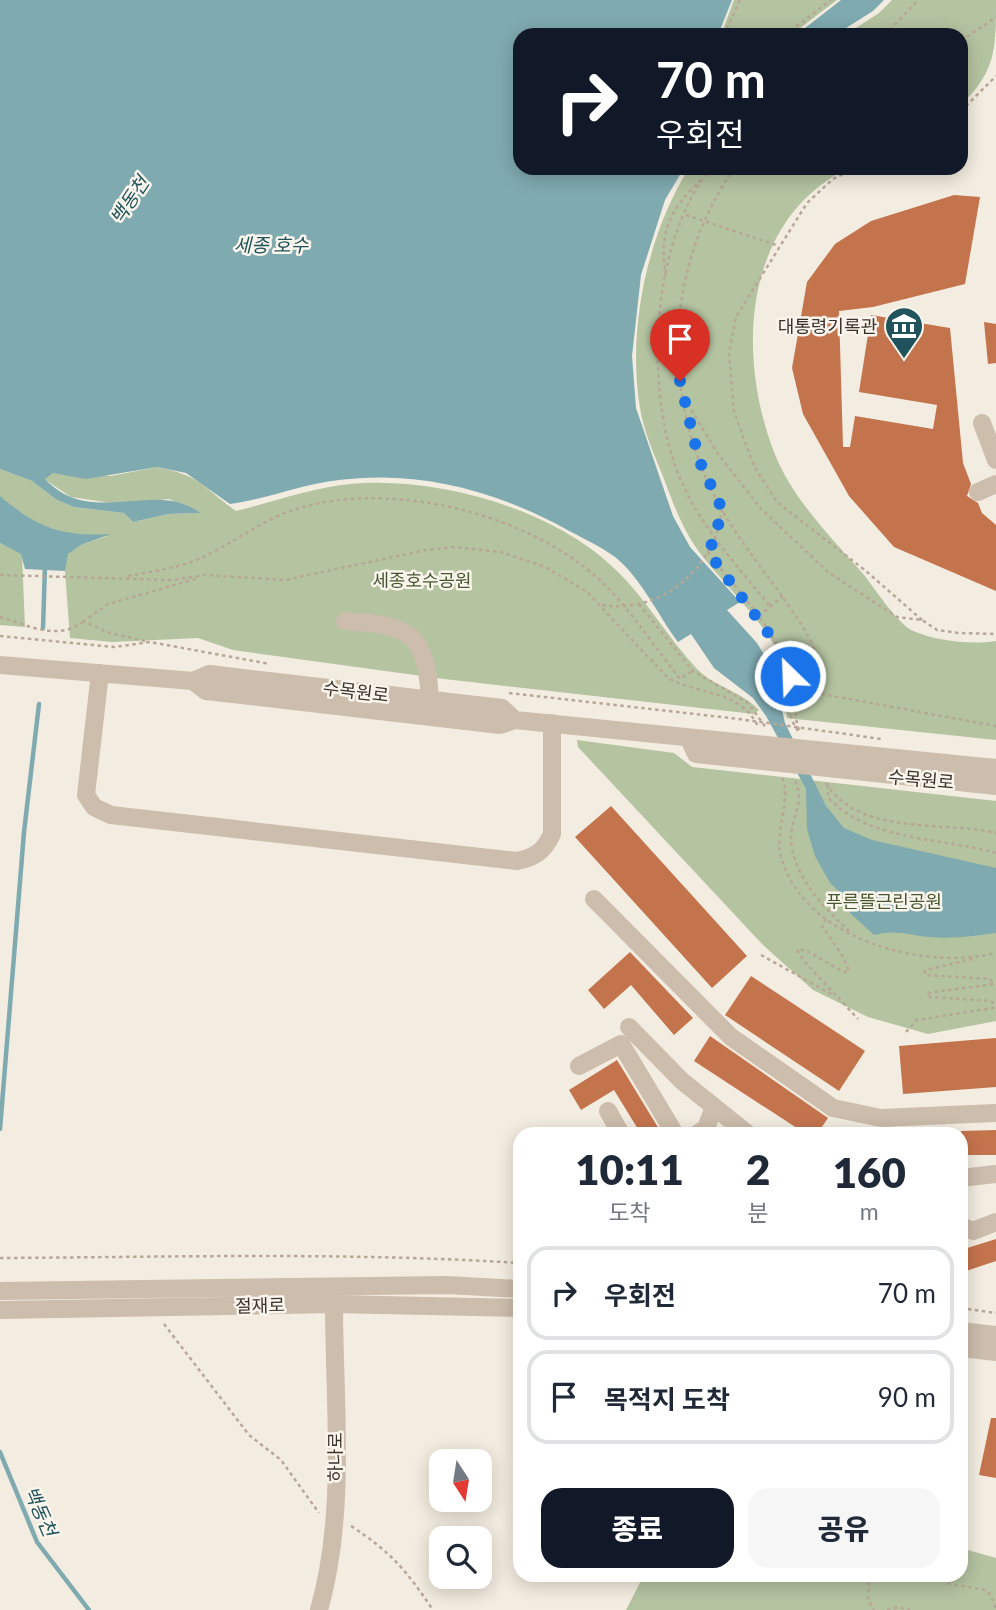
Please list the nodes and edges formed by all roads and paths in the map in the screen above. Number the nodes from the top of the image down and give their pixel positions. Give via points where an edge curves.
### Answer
1 (740, 0) edge
2 (831, 0) edge
3 (918, 0) edge
4 (996, 17) edge
5 (727, 28) edge
6 (794, 28) edge
7 (892, 28) edge
8 (968, 36) edge
9 (996, 76) edge
10 (968, 104) edge
11 (730, 175) edge
12 (841, 175) edge
13 (703, 177) joint
14 (685, 215) junction
15 (703, 219) junction
16 (779, 246) junction
17 (666, 277) junction
18 (682, 395) junction
19 (982, 422) dead end
20 (996, 460) edge
21 (996, 484) edge
22 (978, 492) dead end
23 (722, 509) junction
24 (715, 538) junction
25 (707, 554) junction
26 (0, 575) edge
27 (205, 575) junction
28 (303, 575) dead end
29 (118, 578) junction
30 (783, 596) junction
31 (602, 605) dead end
32 (622, 606) junction
33 (770, 606) junction
34 (0, 617) edge
35 (758, 617) junction
36 (922, 620) junction
37 (84, 621) junction
38 (345, 621) dead end
39 (996, 634) edge
40 (0, 636) edge
41 (22, 638) dead end
42 (150, 642) dead end
43 (0, 665) edge
44 (693, 670) dead end
45 (100, 673) junction
46 (193, 681) junction
47 (821, 694) dead end
48 (430, 699) junction
49 (739, 719) dead end
50 (515, 720) junction
51 (552, 723) junction
52 (827, 733) dead end
53 (801, 735) dead end
54 (754, 752) junction
55 (996, 768) edge
56 (828, 778) junction
57 (996, 786) edge
58 (996, 853) edge
59 (594, 898) dead end
60 (826, 919) dead end
61 (761, 955) dead end
62 (983, 956) dead end
63 (836, 996) junction
64 (858, 1019) dead end
65 (629, 1027) dead end
66 (906, 1032) dead end
67 (579, 1066) dead end
68 (714, 1107) junction
69 (608, 1111) dead end
70 (996, 1113) edge
71 (617, 1127) edge
72 (671, 1127) edge
73 (706, 1127) edge
74 (739, 1127) edge
75 (996, 1174) edge
76 (968, 1177) edge
77 (996, 1222) edge
78 (968, 1229) edge
79 (0, 1258) edge
80 (513, 1263) edge
81 (513, 1289) edge
82 (0, 1290) edge
83 (334, 1304) junction
84 (513, 1308) edge
85 (968, 1308) edge
86 (0, 1310) edge
87 (996, 1313) edge
88 (158, 1316) dead end
89 (968, 1332) edge
90 (996, 1335) edge
91 (968, 1349) edge
92 (996, 1352) edge
93 (335, 1519) junction
94 (869, 1582) edge
95 (947, 1582) edge
96 (319, 1610) edge
97 (433, 1610) edge
98 (874, 1610) edge
99 (887, 1610) edge
100 (910, 1610) edge
101 (996, 1610) edge

1 - 5 path
2 - 6 path
3 - 7 path
4 - 8 path
9 - 10 path
11 - 15 path
12 - 16 path via 807,203
13 - 14 path
13 - 17 path via 679,200 669,222 663,242
14 - 15 path
14 - 17 path
15 - 16 path
15 - 18 path via 684,279 679,316
16 - 36 path via 736,317 729,352 734,412 744,441 777,502
17 - 24 path via 656,331 664,416 682,482
18 - 23 path via 699,460
18 - 36 path via 718,454 783,531 853,591 897,617
19 - 20 street
21 - 22 street
23 - 24 path
23 - 30 path
24 - 25 path
24 - 33 path
25 - 32 path via 681,584 646,602
25 - 35 path
26 - 29 path
27 - 28 path via 259,581
27 - 29 path via 172,580
27 - 37 path via 108,604
29 - 32 path via 192,561 300,508 362,499 412,501 474,514 545,542 610,590
30 - 33 path
30 - 47 path via 821,663
31 - 32 path
32 - 44 path via 680,679
33 - 35 path
34 - 37 path via 55,632
35 - 53 path via 787,663 788,710
36 - 39 path via 937,630
37 - 42 path via 106,632
38 - 48 street via 385,624 413,639 428,666
40 - 41 path
43 - 45 street, 수목원로
45 - 46 street, 수목원로
45 - 51 street via 86,795 94,807 111,815 517,861 534,858 552,834
46 - 48 street, 수목원로 via 209,674
46 - 50 street, 수목원로 via 206,691 500,725
48 - 50 street, 수목원로 via 502,708
49 - 52 path
50 - 51 street, 수목원로
51 - 54 street, 수목원로 via 689,739 696,754
54 - 55 street, 수목원로 via 829,752
54 - 56 street, 수목원로
56 - 57 street, 수목원로
56 - 58 path via 828,797 863,823
59 - 70 street via 731,1037 832,1108 881,1118
60 - 63 path via 822,926 849,971 797,950
61 - 63 path
62 - 66 path via 930,969 925,975 990,979 993,984 927,993 938,998 991,1001 992,1008 917,1020
63 - 64 path
65 - 68 street
67 - 72 street via 621,1044
68 - 73 street
68 - 74 street
69 - 71 street
75 - 76 street
77 - 78 street
79 - 80 path via 346,1255
81 - 82 street, 절재로 via 447,1285
83 - 84 street, 절재로
83 - 86 street, 절재로
83 - 93 street, 하나로
85 - 87 path
88 - 93 path via 249,1435 281,1460 319,1513
89 - 90 street
91 - 92 street
93 - 96 street, 하나로
93 - 97 path via 386,1549
94 - 98 path via 868,1600
95 - 101 path via 985,1590
99 - 100 path

